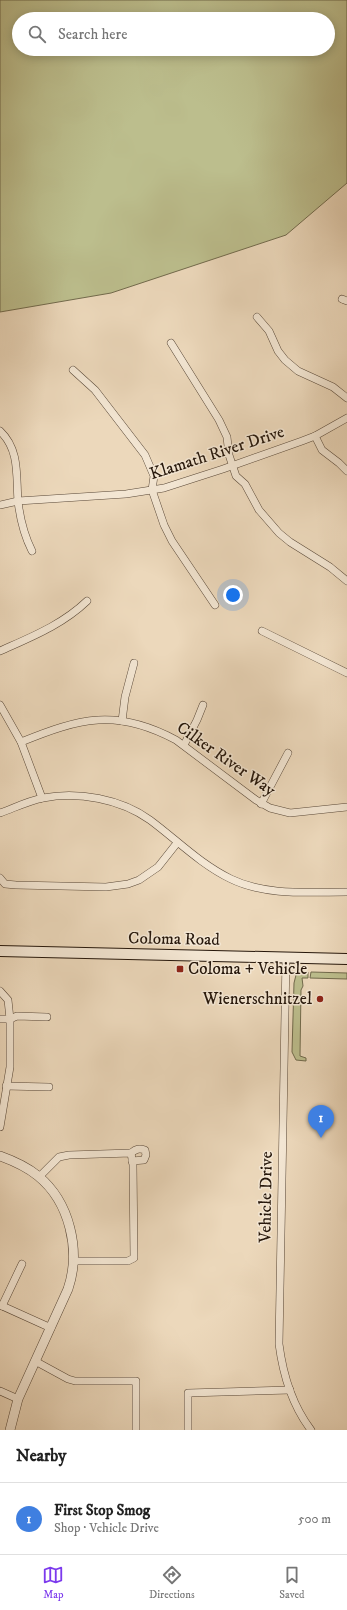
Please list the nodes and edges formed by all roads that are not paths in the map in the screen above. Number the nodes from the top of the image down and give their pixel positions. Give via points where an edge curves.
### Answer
1 (257, 317) dead end
2 (171, 343) dead end
3 (73, 370) dead end
4 (347, 398) edge
5 (347, 418) edge
6 (0, 431) edge
7 (315, 436) junction
8 (232, 465) junction
9 (347, 471) edge
10 (152, 490) junction
11 (18, 502) junction
12 (0, 506) edge
13 (32, 551) dead end
14 (347, 581) edge
15 (87, 601) dead end
16 (216, 605) dead end
17 (262, 631) dead end
18 (0, 651) edge
19 (134, 663) dead end
20 (347, 672) edge
21 (0, 705) edge
22 (203, 705) dead end
23 (122, 721) junction
24 (21, 742) junction
25 (184, 745) junction
26 (288, 753) dead end
27 (42, 798) junction
28 (261, 804) junction
29 (347, 807) edge
30 (0, 813) edge
31 (177, 843) junction
32 (0, 878) edge
33 (347, 892) edge
34 (0, 951) edge
35 (286, 958) junction
36 (347, 959) edge
37 (0, 991) edge
38 (47, 1017) dead end
39 (0, 1019) edge
40 (10, 1019) junction
41 (6, 1086) junction
42 (49, 1087) dead end
43 (2, 1106) edge
44 (0, 1127) edge
45 (0, 1156) edge
46 (39, 1177) junction
47 (74, 1261) junction
48 (22, 1264) dead end
49 (1, 1306) edge
50 (51, 1328) junction
51 (35, 1361) junction
52 (290, 1390) junction
53 (0, 1391) edge
54 (18, 1399) junction
55 (10, 1430) edge
56 (136, 1430) edge
57 (188, 1430) edge
58 (311, 1430) edge

1 - 4 street via 269,331 278,351 294,368 333,387
2 - 8 street via 219,420 227,437
3 - 10 street via 95,390 145,455 154,476
5 - 7 street, Klamath River Drive
6 - 11 street via 10,443 14,455
7 - 8 street, Klamath River Drive
7 - 9 street via 322,450
8 - 10 street, Klamath River Drive via 180,484
8 - 14 street via 236,476 245,484 259,510 279,533 330,566
10 - 11 street, Klamath River Drive
10 - 16 street via 169,536
11 - 12 street, Klamath River Drive
11 - 13 street via 22,528
15 - 18 street via 63,620
17 - 20 street
19 - 23 street
21 - 24 street
22 - 25 street
23 - 24 street, Cilker River Way via 98,720 69,724
23 - 25 street, Cilker River Way via 149,727
24 - 27 street
25 - 28 street, Cilker River Way
26 - 28 street
27 - 30 street
27 - 31 street via 71,796 107,800 135,811
28 - 29 street, Cilker River Way via 290,813
31 - 32 street via 149,874 118,886 16,885 5,884
31 - 33 street via 214,870 243,884 270,890
34 - 35 main road, Coloma Road
35 - 36 main road, Coloma Road
35 - 52 street, Vehicle Drive via 278,1332 281,1358
37 - 40 street via 8,1000
38 - 40 street via 17,1016
39 - 40 street
40 - 41 street via 10,1067
41 - 42 street
41 - 43 street
43 - 44 street
45 - 46 street
46 - 47 street via 51,1190 66,1216 73,1242
46 - 47 street via 59,1157 131,1157 134,1258 128,1261
47 - 50 street via 71,1280
48 - 49 street
49 - 50 street
50 - 51 street
51 - 54 street
51 - 56 street via 75,1381 136,1381
52 - 57 street via 188,1393
52 - 58 street, Vehicle Drive
53 - 54 street
54 - 55 street

